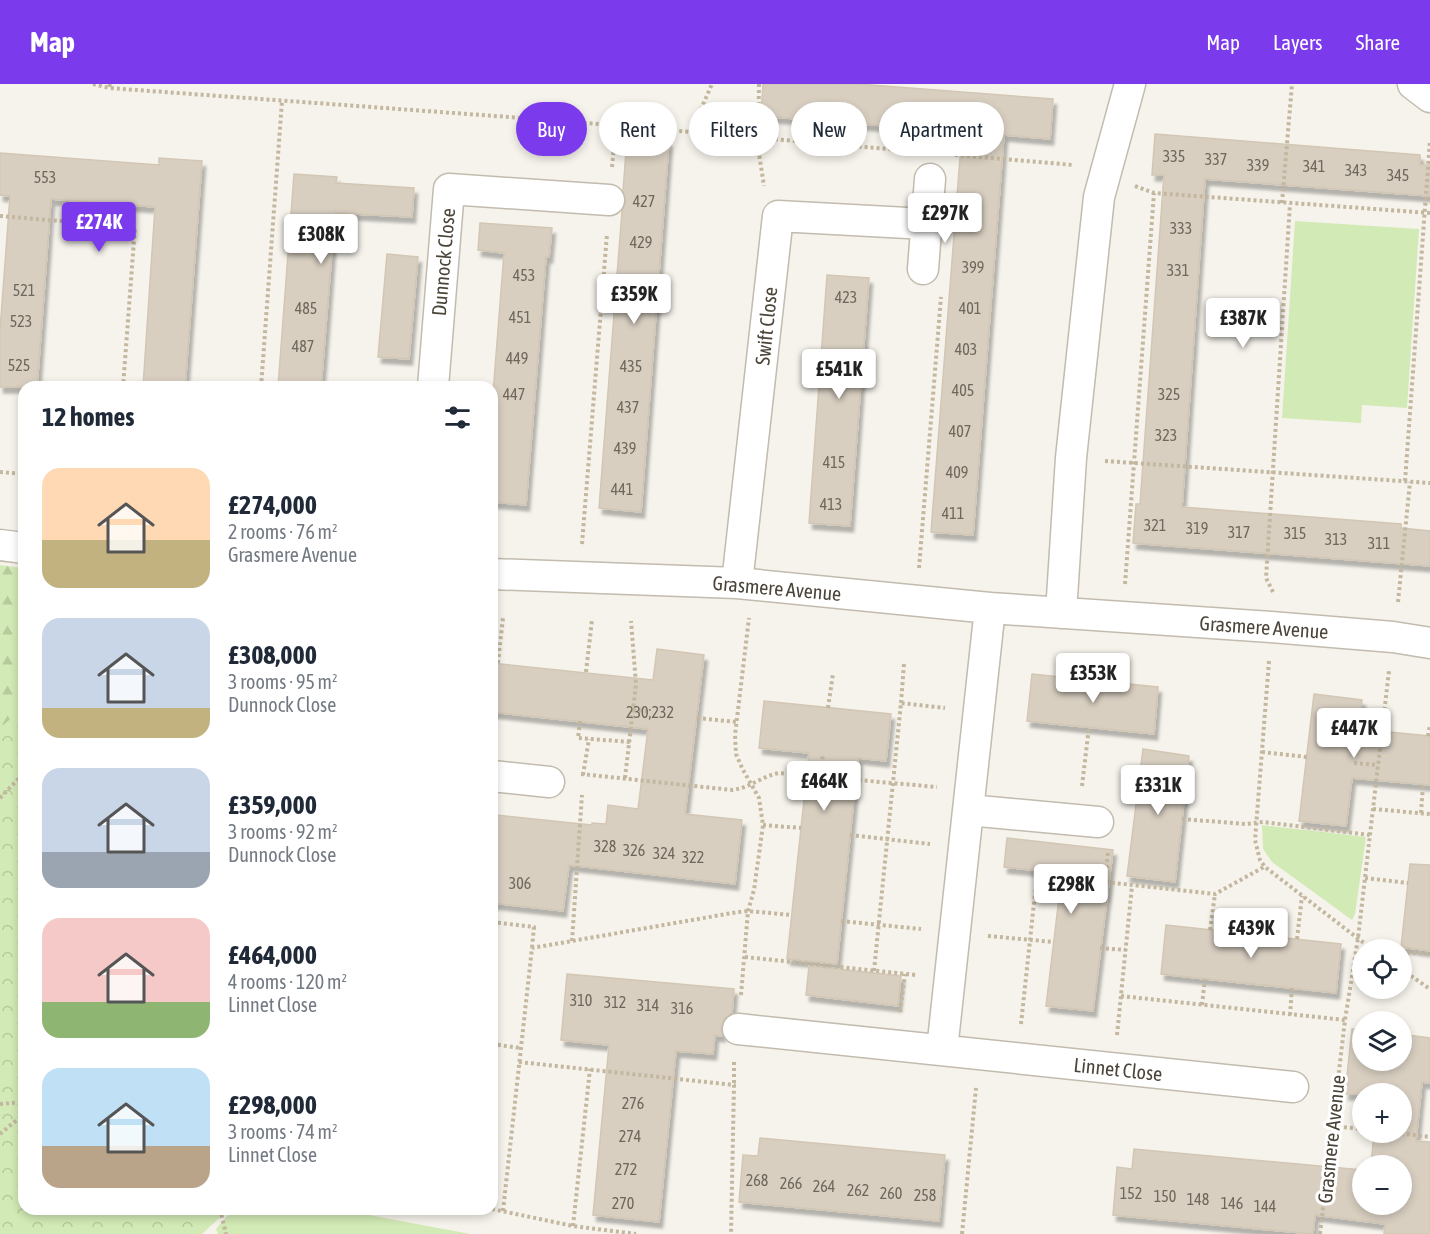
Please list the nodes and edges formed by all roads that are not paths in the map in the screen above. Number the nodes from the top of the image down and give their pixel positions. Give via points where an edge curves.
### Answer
1 (1130, 84) edge
2 (1413, 84) edge
3 (1430, 97) edge
4 (930, 179) dead end
5 (609, 200) road end
6 (926, 224) junction
7 (923, 268) road end
8 (433, 381) edge
9 (0, 545) edge
10 (18, 547) edge
11 (498, 574) edge
12 (745, 584) junction
13 (990, 608) junction
14 (1061, 613) junction
15 (1430, 643) edge
16 (498, 777) edge
17 (549, 782) road end
18 (969, 800) junction
19 (1088, 822) road end
20 (738, 1029) road end
21 (942, 1050) junction
22 (1293, 1087) dead end

1 - 14 street via 1099,197 1071,458
2 - 3 street
4 - 6 street
5 - 8 street, Dunnock Close via 449,189
6 - 7 street
6 - 12 street, Swift Close via 778,216
9 - 10 street
11 - 12 street, Grasmere Avenue
12 - 13 street, Grasmere Avenue
13 - 14 street, Grasmere Avenue
13 - 18 street
14 - 15 street, Grasmere Avenue via 1271,627
16 - 17 street
18 - 19 street
18 - 21 street
20 - 21 street, Linnet Close
21 - 22 street, Linnet Close

